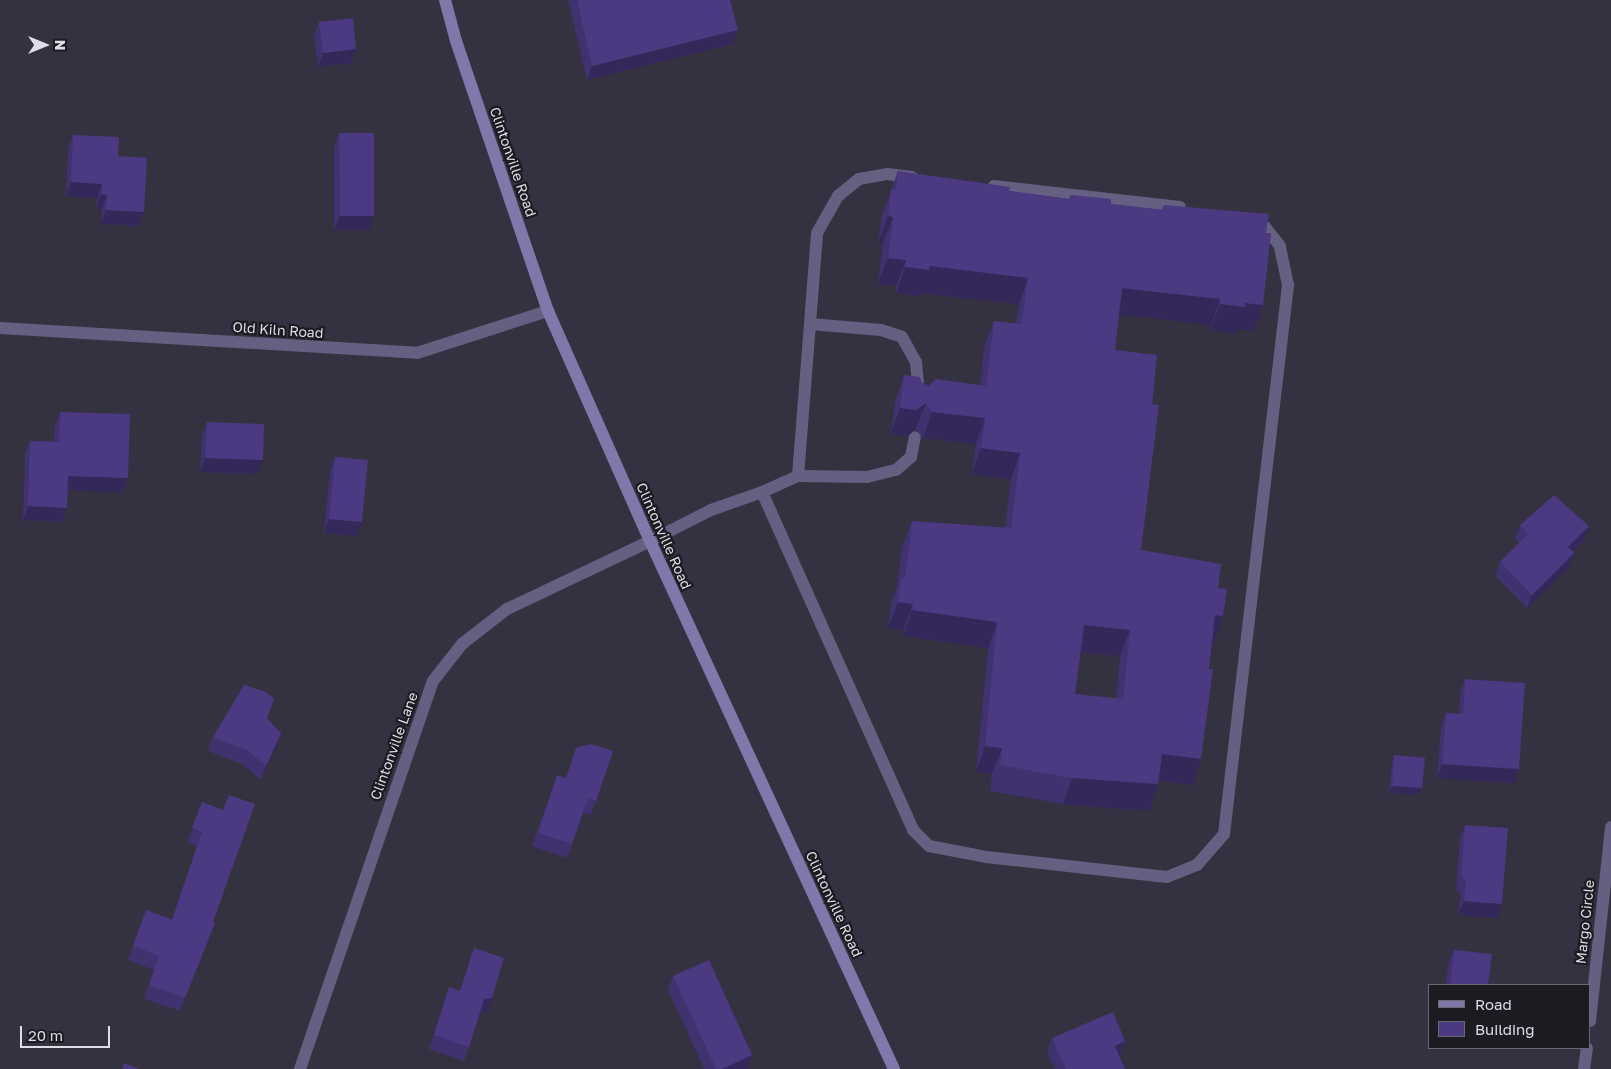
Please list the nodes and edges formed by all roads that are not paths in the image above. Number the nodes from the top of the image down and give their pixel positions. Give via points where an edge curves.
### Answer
1 (445, 0) edge
2 (925, 179) edge
3 (983, 185) edge
4 (1196, 209) edge
5 (1241, 218) edge
6 (548, 311) junction
7 (810, 324) junction
8 (0, 328) edge
9 (919, 404) edge
10 (915, 437) edge
11 (798, 476) junction
12 (762, 492) junction
13 (650, 542) junction
14 (1611, 827) edge
15 (1591, 1012) edge
16 (1587, 1049) edge
17 (300, 1069) edge
18 (894, 1069) edge
19 (1584, 1069) edge

1 - 6 main road, Clintonville Road
2 - 7 street via 887,174 858,179 838,196 817,234
3 - 4 street
5 - 12 street via 1264,227 1280,246 1288,285 1224,834 1197,865 1167,877 986,858 929,846 913,830
6 - 8 street, Old Kiln Road via 417,353
6 - 13 main road, Clintonville Road
7 - 9 street via 881,330 902,337 916,362
7 - 11 street
10 - 11 street via 911,457 896,470 867,477
11 - 12 street, Clintonville Lane
12 - 13 street, Clintonville Lane via 711,510
13 - 17 street, Clintonville Lane via 507,609 462,644 434,682
13 - 18 main road, Clintonville Road
14 - 15 street, Margo Circle
16 - 19 street

